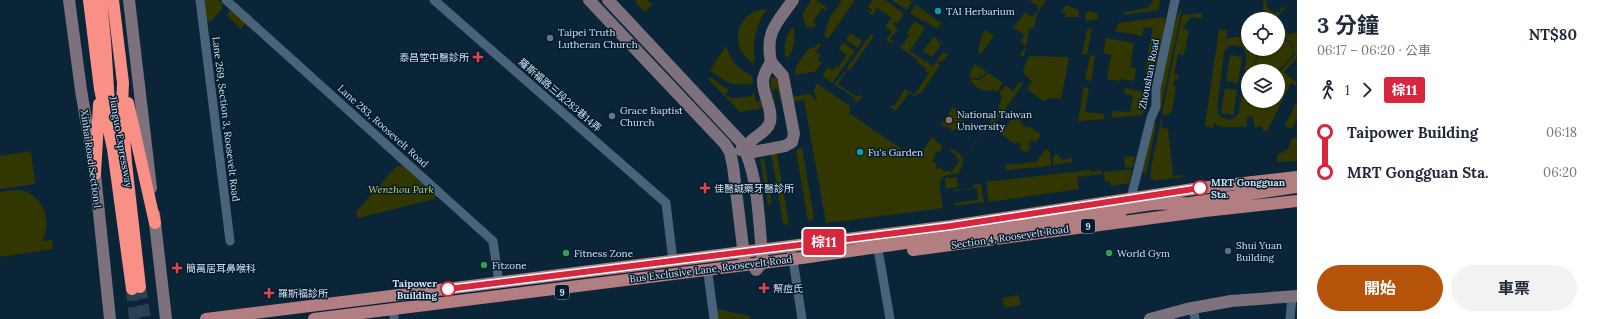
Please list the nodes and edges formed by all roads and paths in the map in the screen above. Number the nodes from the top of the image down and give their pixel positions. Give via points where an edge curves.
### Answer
1 (69, 0) edge
2 (89, 0) edge
3 (100, 0) edge
4 (113, 0) edge
5 (129, 0) edge
6 (200, 0) edge
7 (226, 0) edge
8 (434, 0) edge
9 (589, 0) edge
10 (608, 0) edge
11 (793, 0) edge
12 (1175, 0) edge
13 (105, 41) junction
14 (770, 62) junction
15 (123, 83) junction
16 (100, 89) junction
17 (112, 149) junction
18 (745, 149) junction
19 (730, 152) junction
20 (126, 163) junction
21 (95, 174) junction
22 (1297, 177) edge
23 (1297, 187) edge
24 (1297, 192) edge
25 (1131, 198) junction
26 (1297, 201) edge
27 (155, 223) junction
28 (230, 241) dead end
29 (792, 255) junction
30 (879, 255) junction
31 (754, 260) junction
32 (673, 261) junction
33 (708, 274) junction
34 (498, 283) junction
35 (1294, 296) edge
36 (1194, 313) edge
37 (394, 317) edge
38 (110, 319) edge
39 (166, 319) edge
40 (206, 319) edge
41 (272, 319) edge
42 (314, 319) edge
43 (368, 319) edge
44 (714, 319) edge
45 (802, 319) edge
46 (890, 319) edge
47 (1150, 319) edge
48 (1290, 319) edge

1 - 21 main road, Xinhai Road Section 1
2 - 16 highway, Jianguo Expressway
3 - 13 highway
4 - 15 highway, Jianguo Expressway
5 - 27 main road
6 - 28 street, Lane 269, Section 3, Roosevelt Road
7 - 34 street, Lane 283, Roosevelt Road via 493,241
8 - 32 street, 羅斯福路三段283巷14弄 via 666,204
9 - 19 main road
10 - 18 main road via 737,135
11 - 14 main road via 770,35
12 - 25 street, Zhoushan Road via 1156,89 1156,106
13 - 17 highway
13 - 20 highway
14 - 18 main road via 763,80 769,124 748,142
14 - 18 main road via 783,76 794,134 792,142 785,146 753,152
15 - 20 highway, Jianguo Expressway
15 - 27 highway
16 - 17 highway, Jianguo Expressway
16 - 21 highway
17 - 20 highway, Jianguo Expressway via 136,288
18 - 19 main road
18 - 31 main road via 754,176
19 - 31 main road
21 - 38 main road, Xinhai Road Section 1
22 - 25 main road, Section 4, Roosevelt Road / 9
23 - 29 main road, Bus Exclusive Lane, Roosevelt Road / 9 via 1190,203 1153,204 990,227 968,227
24 - 29 main road, Bus Exclusive Lane, Roosevelt Road / 9
25 - 29 main road, Section 4, Roosevelt Road / 9 via 951,226
26 - 30 main road, Section 4, Roosevelt Road / 9 via 1138,219
27 - 39 main road
29 - 30 main road, Section 4, Roosevelt Road / 9
29 - 31 main road, Bus Exclusive Lane, Roosevelt Road / 9
29 - 31 main road, 9
29 - 45 street
30 - 46 street
31 - 32 main road, 9
31 - 33 main road, 9
31 - 41 main road, Bus Exclusive Lane, Roosevelt Road / 9
31 - 42 main road, Bus Exclusive Lane, Roosevelt Road / 9
32 - 34 main road, 9
33 - 37 main road, 9 via 452,306
33 - 44 street
34 - 40 main road, 9
35 - 36 main road via 1231,301
35 - 48 street
36 - 47 main road
37 - 43 main road, 9

